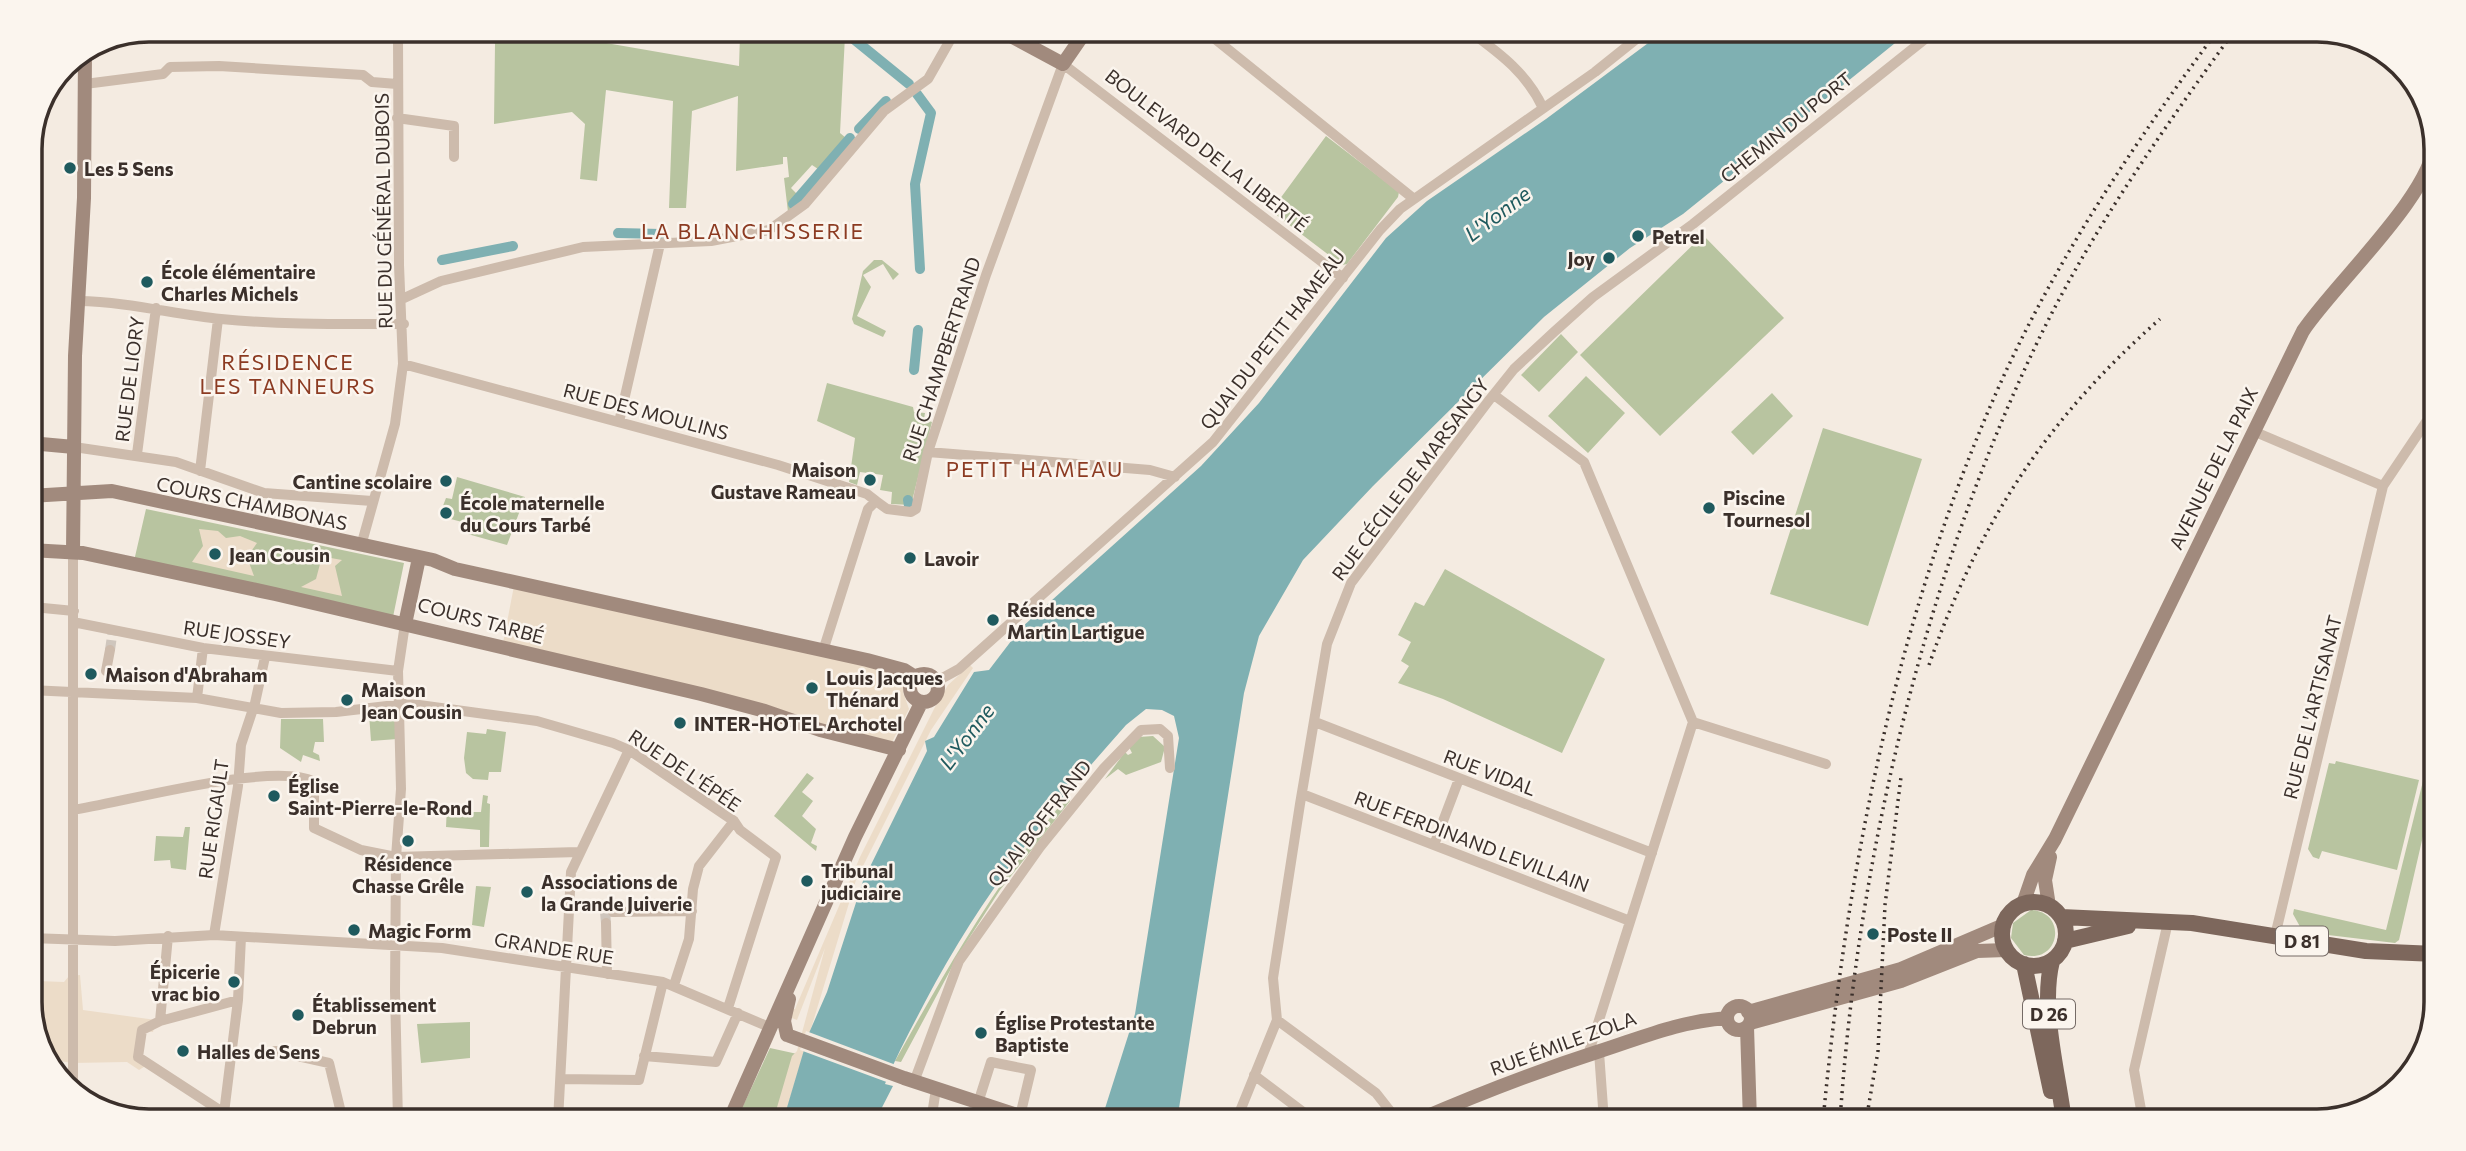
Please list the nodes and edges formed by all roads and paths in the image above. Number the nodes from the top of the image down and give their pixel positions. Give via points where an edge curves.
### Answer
1 (398, 42) edge
2 (949, 42) edge
3 (1022, 42) edge
4 (1078, 42) edge
5 (1219, 42) edge
6 (1485, 42) edge
7 (1632, 42) edge
8 (1921, 42) edge
9 (85, 63) edge
10 (1063, 64) junction
11 (85, 84) junction
12 (397, 85) junction
13 (1544, 108) junction
14 (397, 118) junction
15 (454, 157) dead end
16 (2424, 180) edge
17 (1414, 199) junction
18 (1693, 224) joint
19 (660, 244) junction
20 (1343, 278) junction
21 (402, 299) junction
22 (78, 301) junction
23 (156, 308) junction
24 (218, 319) junction
25 (404, 324) junction
26 (403, 364) junction
27 (1494, 395) junction
28 (619, 422) junction
29 (2424, 425) edge
30 (2253, 431) junction
31 (42, 444) edge
32 (74, 447) junction
33 (928, 452) junction
34 (136, 454) junction
35 (200, 471) junction
36 (1175, 477) junction
37 (2383, 486) junction
38 (76, 494) junction
39 (42, 495) edge
40 (372, 501) junction
41 (876, 501) junction
42 (361, 546) junction
43 (42, 551) edge
44 (73, 552) junction
45 (419, 558) junction
46 (42, 609) edge
47 (73, 617) junction
48 (405, 624) junction
49 (203, 648) junction
50 (110, 650) tunnel mouth
51 (823, 651) junction
52 (265, 657) junction
53 (106, 671) dead end
54 (398, 671) junction
55 (915, 677) junction
56 (937, 681) junction
57 (42, 691) edge
58 (72, 694) junction
59 (197, 698) junction
60 (921, 703) junction
61 (400, 706) junction
62 (252, 709) junction
63 (1315, 722) junction
64 (1693, 722) junction
65 (629, 750) junction
66 (899, 750) junction
67 (1826, 765) dead end
68 (1170, 768) dead end
69 (1459, 779) junction
70 (238, 780) junction
71 (1302, 794) junction
72 (73, 810) junction
73 (734, 821) junction
74 (2055, 839) junction
75 (1434, 845) junction
76 (578, 852) junction
77 (1652, 853) junction
78 (396, 857) junction
79 (2022, 904) junction
80 (692, 911) junction
81 (2055, 911) junction
82 (613, 912) dead end
83 (1630, 921) junction
84 (2144, 922) junction
85 (2168, 922) junction
86 (606, 923) tunnel mouth
87 (2004, 925) junction
88 (214, 935) junction
89 (168, 936) junction
90 (2275, 936) junction
91 (241, 937) junction
92 (42, 938) edge
93 (72, 939) junction
94 (2065, 941) junction
95 (395, 943) junction
96 (2006, 950) junction
97 (2424, 953) edge
98 (803, 954) junction
99 (2052, 961) junction
100 (2024, 964) junction
101 (565, 968) junction
102 (607, 974) junction
103 (668, 984) junction
104 (239, 1000) junction
105 (733, 1010) junction
106 (1277, 1020) junction
107 (160, 1021) junction
108 (1748, 1021) junction
109 (769, 1027) junction
110 (791, 1036) junction
111 (282, 1052) dead end
112 (1593, 1053) junction
113 (644, 1056) junction
114 (1254, 1075) junction
115 (73, 1078) edge
116 (747, 1078) junction
117 (561, 1079) junction
118 (914, 1082) junction
119 (936, 1089) junction
120 (978, 1103) junction
121 (218, 1109) edge
122 (225, 1109) edge
123 (340, 1109) edge
124 (398, 1109) edge
125 (560, 1109) edge
126 (734, 1109) edge
127 (933, 1109) edge
128 (997, 1109) edge
129 (1022, 1109) edge
130 (1241, 1109) edge
131 (1299, 1109) edge
132 (1389, 1109) edge
133 (1444, 1109) edge
134 (1602, 1109) edge
135 (1750, 1109) edge
136 (2054, 1109) edge
137 (2062, 1109) edge
138 (2141, 1109) edge

1 - 12 street, RUE DU GÉNÉRAL DUBOIS
2 - 19 street via 928,79 884,111 805,204 769,230 711,241
3 - 10 main road, BOULEVARD DE LA LIBERTÉ
4 - 10 main road, RUE CHAMPBERTRAND
5 - 17 street
6 - 13 street via 1511,61 1533,86
7 - 13 street, QUAI DU PETIT HAMEAU
8 - 18 street, CHEMIN DU PORT
9 - 11 main road
10 - 20 street, BOULEVARD DE LA LIBERTÉ
10 - 33 street, RUE CHAMPBERTRAND
11 - 12 street via 163,74 170,67 219,66 363,75 372,82
11 - 22 main road
12 - 14 street, RUE DU GÉNÉRAL DUBOIS
13 - 17 street, QUAI DU PETIT HAMEAU
14 - 15 street via 454,126
14 - 21 street, RUE DU GÉNÉRAL DUBOIS
16 - 30 main road, AVENUE DE LA PAIX via 2302,331
17 - 20 street, QUAI DU PETIT HAMEAU via 1380,230
18 - 27 street, RUE CÉCILE DE MARSANGY via 1593,297 1514,369
19 - 21 street via 583,247 442,281
19 - 28 street
20 - 36 street, QUAI DU PETIT HAMEAU via 1213,442
21 - 25 street, RUE DU GÉNÉRAL DUBOIS
22 - 23 street
22 - 32 main road
23 - 24 street
23 - 34 street, RUE DE LIORY
24 - 25 street
24 - 35 street
25 - 26 street, RUE DU GÉNÉRAL DUBOIS
26 - 28 street, RUE DES MOULINS
26 - 40 street, RUE DU GÉNÉRAL DUBOIS via 395,424
27 - 63 street, RUE CÉCILE DE MARSANGY via 1351,583 1327,644
27 - 64 street via 1584,462
28 - 41 street, RUE DES MOULINS via 778,465
29 - 37 street, RUE DE L'ARTISANAT
30 - 37 street
30 - 74 main road, AVENUE DE LA PAIX
31 - 32 main road
32 - 34 street
32 - 38 main road
33 - 36 street via 1150,470
33 - 41 street, RUE CHAMPBERTRAND via 916,509 887,509
34 - 35 street
35 - 40 street via 264,493
36 - 56 street, QUAI DU PETIT HAMEAU via 959,669
37 - 90 street, RUE DE L'ARTISANAT
38 - 39 main road, COURS CHAMBONAS
38 - 42 main road, COURS CHAMBONAS via 112,491
38 - 44 main road
40 - 42 street, RUE DU GÉNÉRAL DUBOIS
41 - 51 street via 868,509
42 - 45 main road, COURS CHAMBONAS
43 - 44 main road
44 - 47 street
44 - 48 main road
45 - 48 main road, COURS TARBÉ via 404,596
45 - 51 main road
46 - 47 street, RUE JOSSEY
47 - 49 street, RUE JOSSEY via 129,635
47 - 58 street
48 - 54 street
48 - 66 main road, COURS TARBÉ via 765,710
49 - 52 street, RUE JOSSEY
49 - 59 street
50 - 53 street
51 - 55 main road via 904,670
52 - 54 street, RUE JOSSEY
52 - 62 street, RUE RIGAULT
54 - 61 street
55 - 56 main road via 925,674
55 - 60 main road via 909,690
56 - 60 main road via 934,699
57 - 58 street, RUE DE L'ÉPÉE
58 - 59 street, RUE DE L'ÉPÉE
58 - 72 street
59 - 62 street, RUE DE L'ÉPÉE
60 - 66 main road
61 - 62 street, RUE DE L'ÉPÉE via 311,713
61 - 65 street, RUE DE L'ÉPÉE via 537,721
61 - 78 street
62 - 70 street, RUE RIGAULT via 241,745
63 - 69 street, RUE VIDAL
63 - 71 street, RUE CÉCILE DE MARSANGY
64 - 67 street
64 - 77 street
65 - 73 street, RUE DE L'ÉPÉE
65 - 76 street
66 - 98 main road
68 - 118 street, QUAI BOFFRAND via 1170,741 1164,732 1148,728 1133,736 1005,893 959,961
69 - 75 street
69 - 77 street, RUE VIDAL
70 - 72 street
70 - 78 street via 278,776 312,780 314,828 361,850
70 - 88 street, RUE RIGAULT
71 - 75 street, RUE FERDINAND LEVILLAIN
71 - 106 street, RUE CÉCILE DE MARSANGY via 1272,978
72 - 93 street
73 - 80 street via 699,866
73 - 105 street, RUE DE L'ÉPÉE via 776,857
74 - 79 main road
74 - 81 main road via 2046,874
75 - 83 street, RUE FERDINAND LEVILLAIN
76 - 78 street
76 - 101 street via 570,872
77 - 83 street
78 - 95 street
79 - 81 main road via 2033,902
79 - 87 main road
80 - 82 street
80 - 103 street via 688,939
81 - 84 main road, D 81
81 - 94 main road
83 - 112 street
84 - 85 main road, D 81
84 - 94 main road, D 81
85 - 90 main road, D 81
85 - 138 street via 2134,1070
86 - 102 street
87 - 96 main road
87 - 108 main road via 1923,961 1817,993
88 - 89 street, GRANDE RUE
88 - 91 street, GRANDE RUE
89 - 93 street, GRANDE RUE
89 - 107 street
90 - 97 main road, D 81 via 2366,951
91 - 95 street, GRANDE RUE
91 - 104 street
92 - 93 street, GRANDE RUE
93 - 115 street
94 - 99 main road
95 - 101 street, GRANDE RUE
95 - 124 street
96 - 100 main road
96 - 108 main road via 1977,951 1901,981
98 - 109 main road
98 - 110 main road via 785,1010
99 - 100 main road
99 - 137 main road, D 26 via 2047,979 2048,1010
100 - 136 main road, D 26
101 - 102 street, GRANDE RUE
101 - 117 street
102 - 103 street, GRANDE RUE
103 - 105 street, GRANDE RUE
103 - 113 street
104 - 107 street
104 - 122 street
105 - 109 street, GRANDE RUE
105 - 113 street via 716,1062
106 - 114 street, RUE CÉCILE DE MARSANGY
106 - 132 street via 1376,1093
107 - 121 street via 142,1030 138,1057
108 - 112 main road, RUE ÉMILE ZOLA via 1735,1007 1727,1018 1657,1030
108 - 135 main road
109 - 116 main road
110 - 116 main road via 767,1049
110 - 118 main road
111 - 123 street via 329,1063
112 - 133 main road, RUE ÉMILE ZOLA
112 - 134 street
113 - 117 street via 639,1080
114 - 130 street, RUE CÉCILE DE MARSANGY
114 - 131 street
116 - 126 main road
117 - 125 street
118 - 119 main road
119 - 120 main road
119 - 127 street
120 - 128 main road
120 - 129 street via 991,1062 1031,1070

